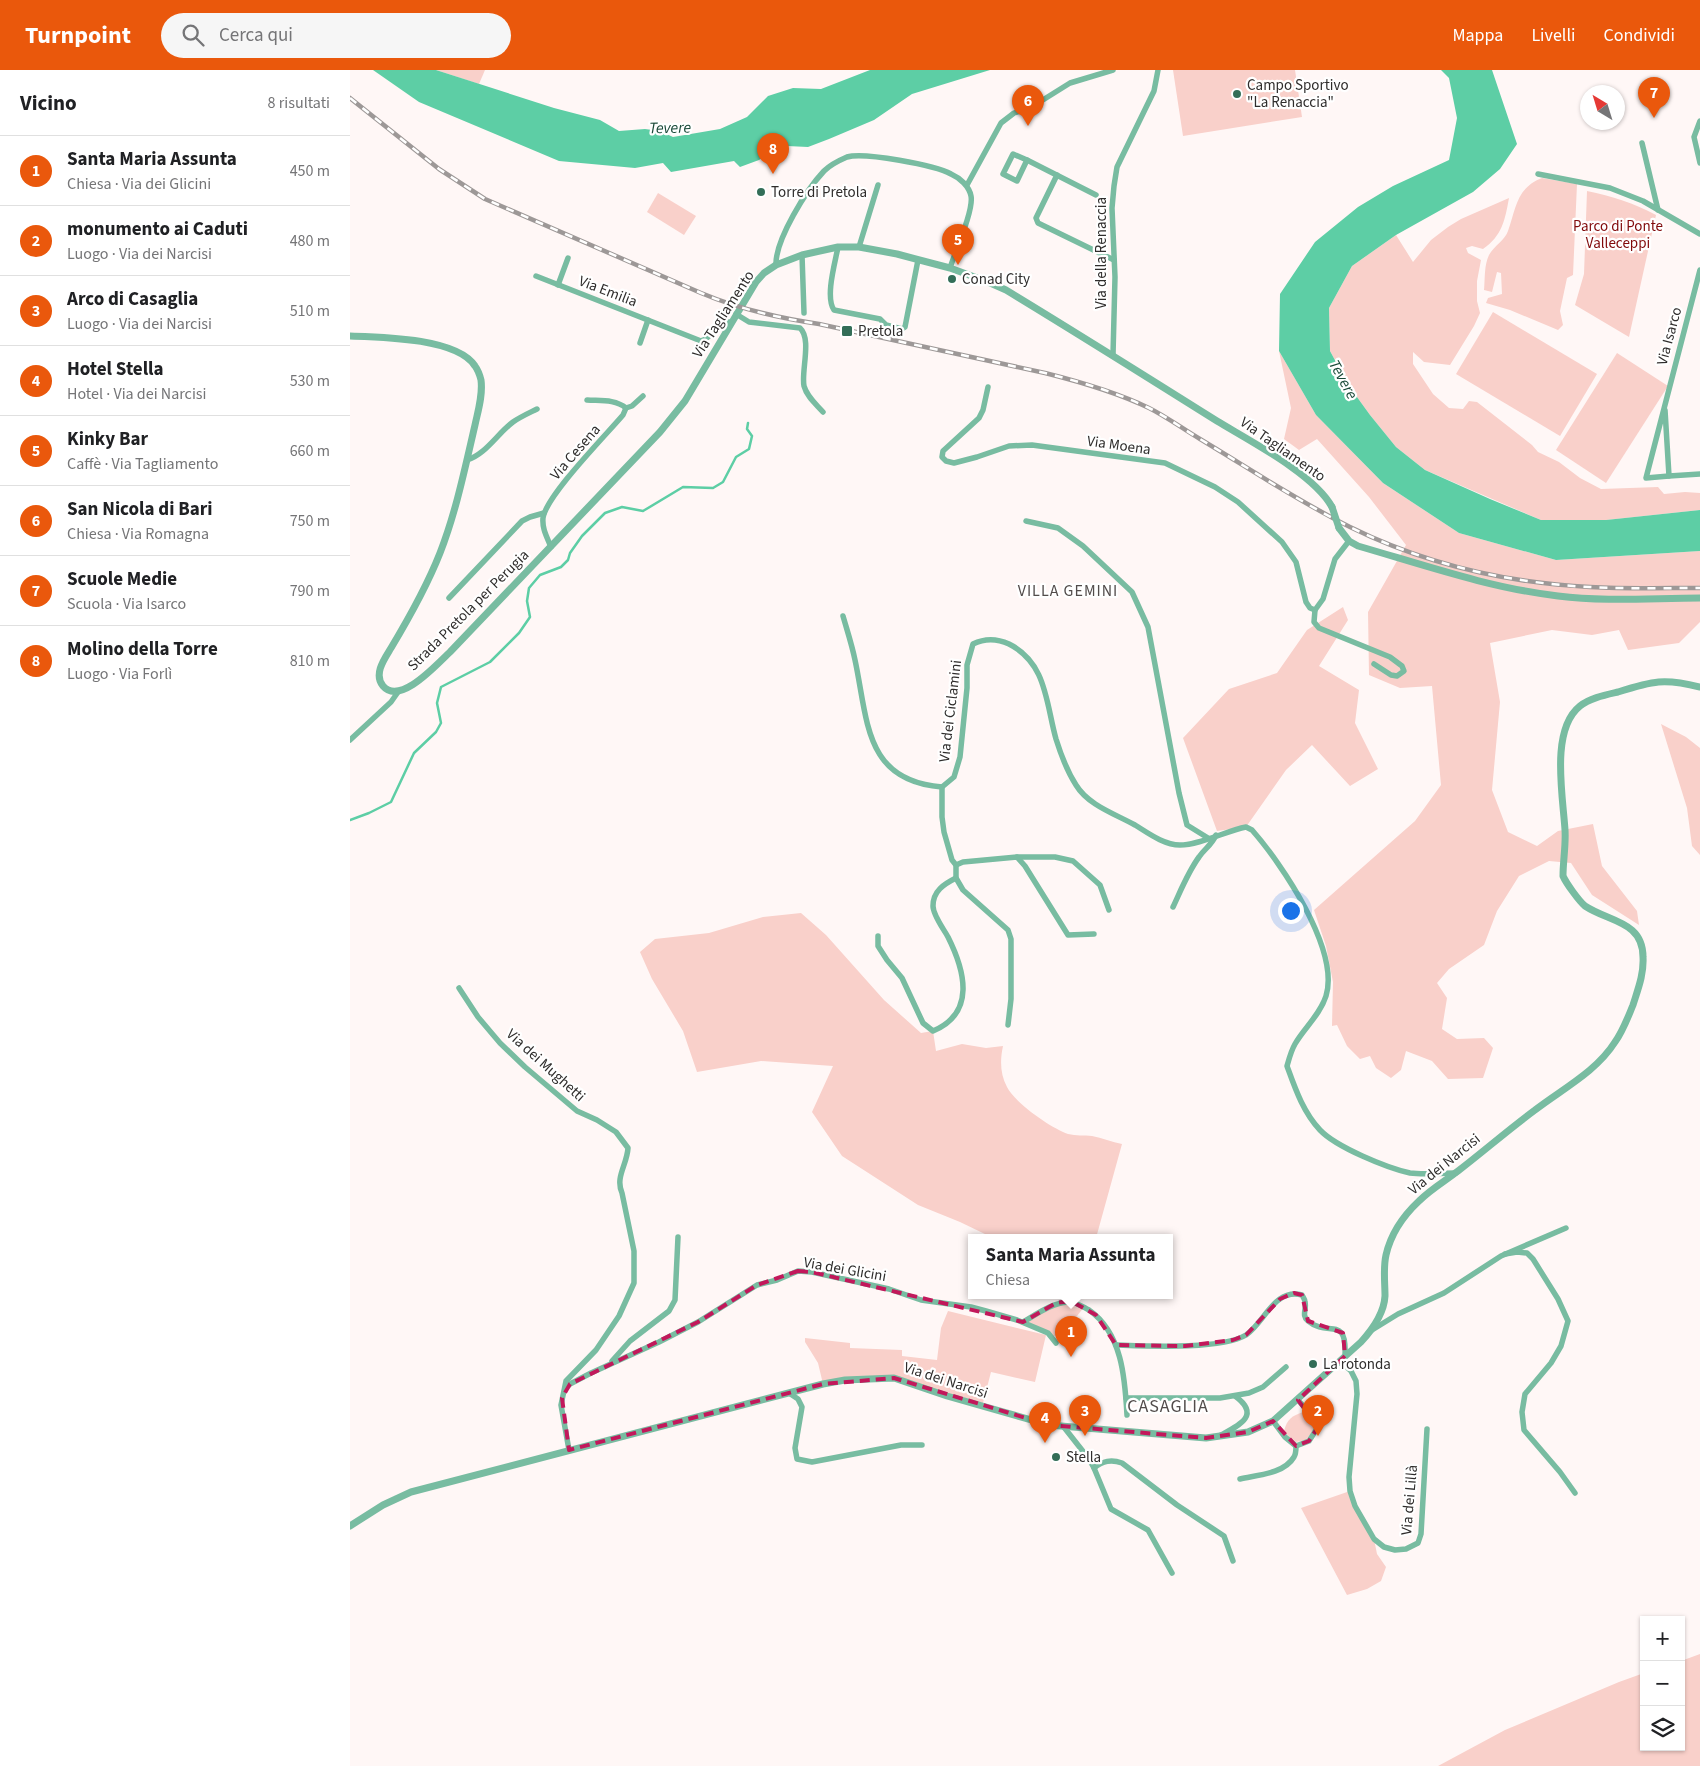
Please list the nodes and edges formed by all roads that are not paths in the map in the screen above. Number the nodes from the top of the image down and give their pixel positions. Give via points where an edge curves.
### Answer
1 (1113, 70) edge
2 (1158, 70) edge
3 (1700, 121) edge
4 (1642, 144) dead end
5 (1027, 160) junction
6 (1700, 163) edge
7 (1538, 174) dead end
8 (1057, 175) junction
9 (878, 185) dead end
10 (967, 185) junction
11 (1096, 195) dead end
12 (1658, 210) junction
13 (1700, 234) edge
14 (838, 247) junction
15 (859, 247) junction
16 (802, 255) junction
17 (568, 258) dead end
18 (918, 260) junction
19 (1114, 260) junction
20 (776, 265) junction
21 (950, 268) junction
22 (1700, 270) edge
23 (536, 276) dead end
24 (558, 285) junction
25 (804, 313) dead end
26 (736, 314) junction
27 (648, 320) junction
28 (732, 322) junction
29 (350, 336) edge
30 (640, 343) dead end
31 (1113, 355) junction
32 (988, 387) dead end
33 (643, 396) dead end
34 (587, 400) dead end
35 (626, 408) junction
36 (537, 409) dead end
37 (1665, 410) junction
38 (823, 412) dead end
39 (646, 449) joint
40 (467, 460) junction
41 (1700, 474) edge
42 (1669, 476) junction
43 (544, 513) junction
44 (1026, 521) dead end
45 (1349, 541) junction
46 (551, 547) junction
47 (449, 598) dead end
48 (1700, 598) edge
49 (1315, 610) junction
50 (843, 616) dead end
51 (1374, 664) dead end
52 (1700, 687) edge
53 (398, 692) junction
54 (350, 740) edge
55 (942, 787) junction
56 (1216, 835) junction
57 (1208, 838) junction
58 (1017, 856) junction
59 (956, 866) junction
60 (956, 878) junction
61 (1173, 907) dead end
62 (1109, 910) dead end
63 (1094, 934) dead end
64 (878, 936) dead end
65 (459, 988) dead end
66 (1008, 1025) dead end
67 (1456, 1173) junction
68 (1566, 1228) dead end
69 (678, 1237) dead end
70 (1505, 1254) junction
71 (1023, 1322) junction
72 (1370, 1332) junction
73 (1056, 1343) dead end
74 (1116, 1345) junction
75 (1342, 1359) junction
76 (611, 1363) junction
77 (1286, 1367) dead end
78 (565, 1389) junction
79 (789, 1393) junction
80 (1235, 1396) junction
81 (1126, 1398) junction
82 (1298, 1400) junction
83 (1127, 1415) dead end
84 (1273, 1421) junction
85 (1063, 1426) junction
86 (1427, 1429) dead end
87 (1217, 1436) junction
88 (922, 1445) dead end
89 (1296, 1446) junction
90 (568, 1450) junction
91 (1094, 1468) junction
92 (1240, 1479) dead end
93 (1575, 1493) dead end
94 (350, 1526) edge
95 (1233, 1561) dead end
96 (1172, 1573) dead end

1 - 10 street via 1070,83 1001,123
2 - 19 street, Via della Renaccia via 1154,91 1117,167 1112,208
3 - 6 street via 1694,137
4 - 12 street
5 - 5 street via 1013,154 1004,174 1017,181
5 - 8 street
7 - 12 street via 1610,188
8 - 11 street
8 - 19 street via 1036,218 1038,224
9 - 15 street
10 - 20 street via 938,168 867,156 842,159 825,170 800,203 782,240
10 - 21 street via 972,207
12 - 13 street
14 - 15 street, Via Tagliamento
14 - 16 street, Via Tagliamento
14 - 18 street via 831,292 834,310 880,319 886,325 902,329
15 - 18 street, Via Tagliamento
16 - 20 street, Via Tagliamento
16 - 25 street
17 - 24 street, Via Emilia
18 - 21 street, Via Tagliamento
19 - 31 street, Via della Renaccia
20 - 26 street, Via Tagliamento via 756,282
21 - 31 street, Via Tagliamento via 1006,290
22 - 37 street, Via Isarco
23 - 24 street, Via Emilia
24 - 27 street, Via Emilia
26 - 28 street, Via Tagliamento
26 - 38 street via 749,322 803,331 804,386
27 - 28 street, Via Emilia via 700,340 708,338 720,324
27 - 30 street, Via Emilia
28 - 39 street, Via Tagliamento via 685,401
29 - 40 street, Strada Pretola per Perugia via 394,338 453,349 466,356 481,380 480,402
31 - 45 street, Via Tagliamento, bridge via 1297,471 1322,492
32 - 49 street, Via Moena via 978,418 943,451 946,461 954,463 1009,446 1032,445 1165,463 1238,502 1282,542 1296,562 1306,602
33 - 35 street, Via Cesena
34 - 35 street, Via Cesena via 615,402
35 - 43 street, Via Cesena via 553,496
36 - 40 street via 513,421 474,458
37 - 42 street, Via Isarco
37 - 42 street, Via Isarco via 1646,478
39 - 46 street, Strada Pretola per Perugia
40 - 53 street, Strada Pretola per Perugia via 440,553 411,615 380,669 381,684 388,691
41 - 42 street, Via Isarco
43 - 46 street via 544,532
43 - 47 street via 522,521
44 - 57 street via 1058,528 1083,546 1132,592 1148,627 1187,825
45 - 48 street via 1461,576 1529,592 1584,598
45 - 49 street via 1336,559 1323,599
46 - 53 street, Strada Pretola per Perugia via 450,652
49 - 51 street, Via Moena via 1314,622 1319,628 1390,657 1404,671 1397,676 1391,675
50 - 55 street via 865,716 882,760 911,782
52 - 67 street, Via dei Narcisi via 1675,681 1650,682 1589,700 1572,714 1565,727 1561,741 1565,833 1563,876 1583,904 1626,925 1637,935 1643,957 1641,983 1615,1043 1597,1062
53 - 54 street
55 - 57 street, Via dei Ciclamini via 954,777 960,757 967,664 973,644 982,640 999,640 1016,648 1037,670 1046,691 1066,768 1090,801 1164,841 1179,845
55 - 59 street via 944,832
56 - 57 street, Via dei Ciclamini
56 - 61 street via 1196,862
56 - 67 street, Via dei Ciclamini via 1246,827 1252,830 1291,881 1325,954 1329,974 1326,996 1294,1045 1287,1066 1305,1110 1321,1131 1340,1144 1392,1168 1412,1173
58 - 59 street via 963,862
58 - 62 street via 1055,856 1073,861 1100,885
58 - 63 street via 1068,935
59 - 60 street
60 - 64 street via 941,886 934,897 933,908 956,956 964,990 962,1004 946,1026 933,1031 923,1023 902,978 878,946
60 - 66 street via 963,890 1008,930 1012,985
65 - 78 street, Via dei Mughetti via 478,1017 525,1067 577,1111 616,1132 628,1148 619,1185 634,1252 634,1283 619,1316 596,1350 566,1381
67 - 72 street, Via dei Narcisi via 1420,1200 1392,1236 1385,1265 1382,1311
68 - 70 street
69 - 76 street, Via dei Glicini via 675,1300 668,1311 630,1341
70 - 72 street via 1444,1293 1398,1314
70 - 93 street via 1526,1253 1534,1259 1568,1322 1561,1346 1525,1394 1522,1412 1524,1430
71 - 73 street, Via dei Glicini via 1048,1333
71 - 74 street via 1056,1304 1071,1301 1096,1315 1108,1327
71 - 76 street, Via dei Glicini via 971,1307 921,1300 889,1289 798,1271 757,1285 698,1322
72 - 75 street, Via dei Narcisi
74 - 75 street via 1185,1346 1233,1340 1246,1335 1280,1299 1294,1293 1302,1294 1306,1302 1304,1315 1308,1321 1343,1333 1346,1341
74 - 81 street
75 - 82 street, Via dei Narcisi
75 - 86 street, Via dei Lillà via 1356,1381 1358,1394 1350,1491 1374,1539 1384,1547 1406,1549 1418,1543
76 - 78 street, Via dei Glicini
77 - 80 street via 1263,1388
78 - 90 street, Via dei Mughetti via 562,1405
79 - 85 street, Via dei Narcisi via 845,1380 894,1378 996,1411
79 - 88 street via 798,1398 802,1407 795,1448 797,1458 812,1462 901,1445
79 - 90 street, Via dei Narcisi
80 - 81 street
80 - 87 street via 1243,1402 1246,1419
81 - 83 street
82 - 84 street, Via dei Narcisi
82 - 89 street via 1318,1427 1309,1441
84 - 87 street, Via dei Narcisi via 1248,1432
84 - 89 street
85 - 87 street, Via dei Narcisi via 1206,1438
85 - 91 street
89 - 92 street via 1295,1456 1286,1466
90 - 94 street, Via dei Narcisi via 410,1492
91 - 95 street via 1102,1462 1122,1463 1224,1536
91 - 96 street via 1111,1509 1148,1530

